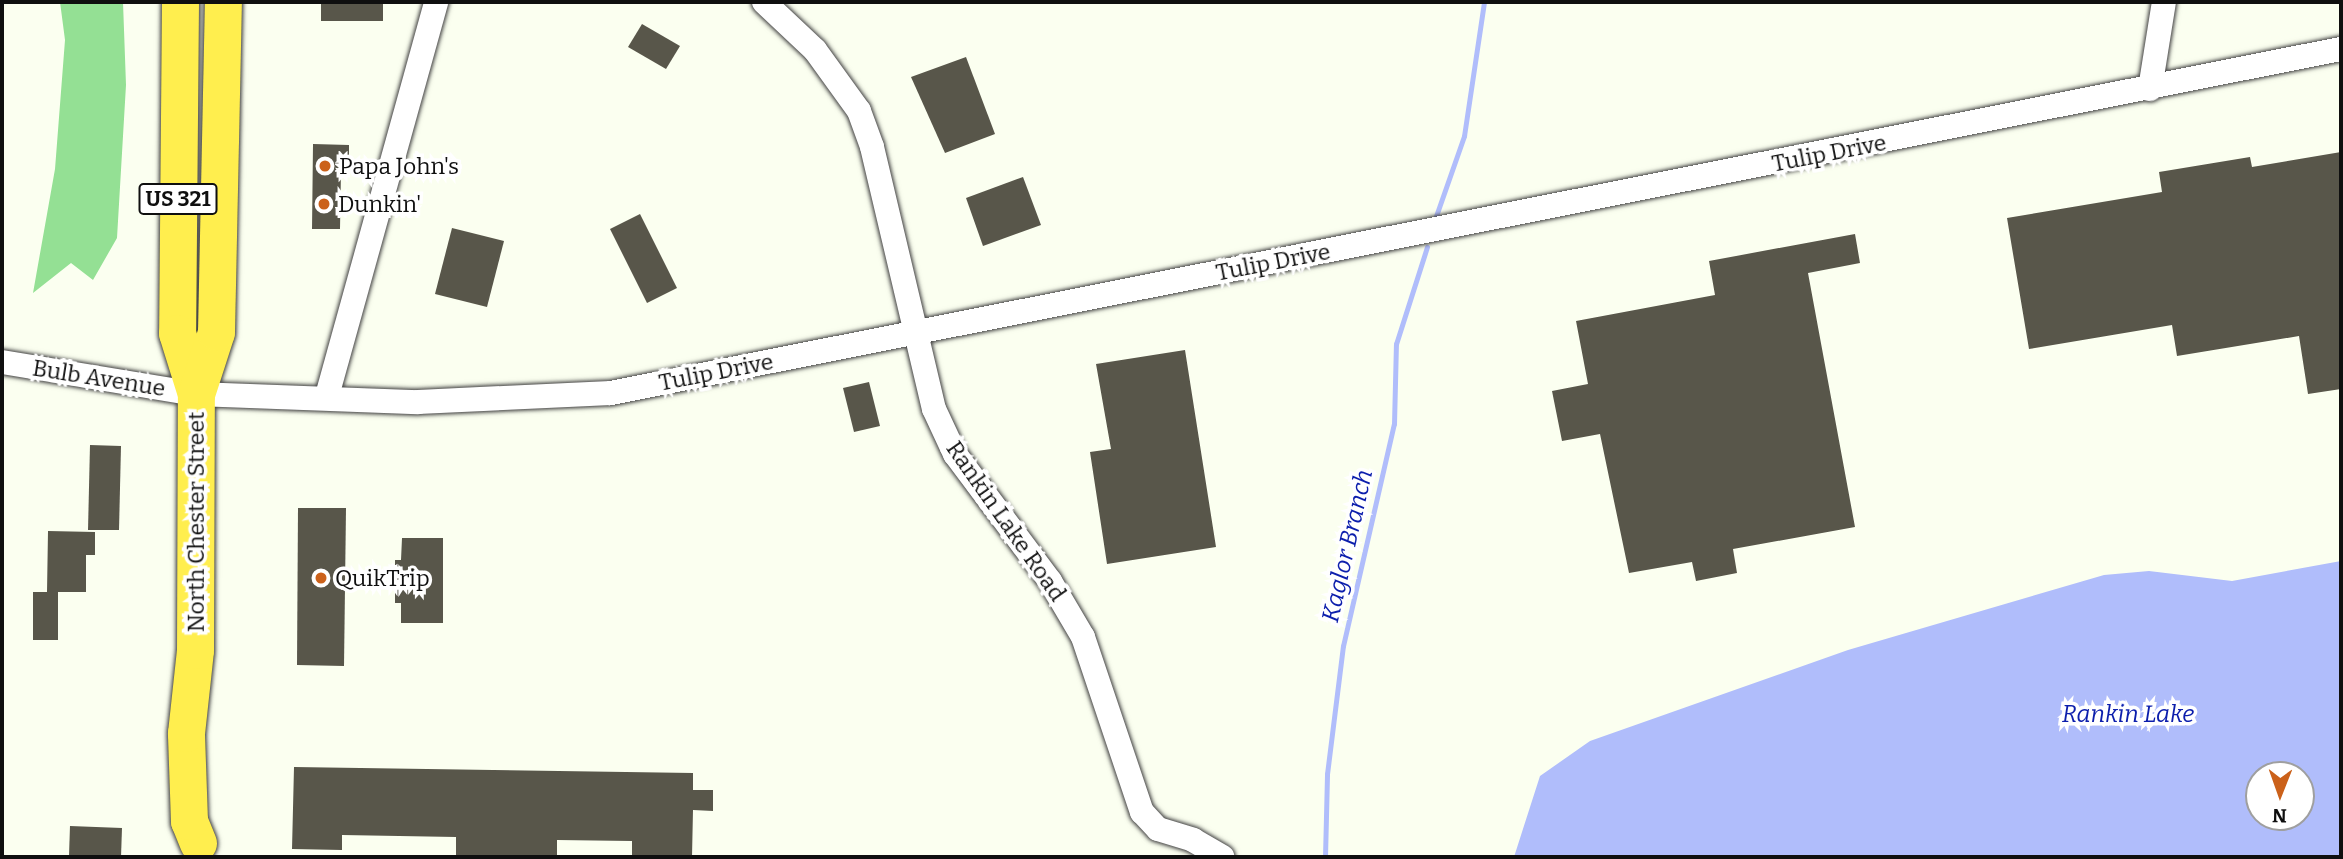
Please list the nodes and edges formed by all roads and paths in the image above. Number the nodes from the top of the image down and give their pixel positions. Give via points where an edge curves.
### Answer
1 (180, 2) edge
2 (205, 2) edge
3 (223, 2) edge
4 (436, 2) edge
5 (2164, 2) edge
6 (779, 6) edge
7 (2341, 49) edge
8 (223, 67) junction
9 (2150, 89) junction
10 (917, 332) junction
11 (2, 362) edge
12 (196, 394) junction
13 (327, 396) junction
14 (198, 850) edge
15 (1222, 857) edge

1 - 12 highway, North Chester Street / US 321 via 177,333
2 - 8 highway
3 - 8 highway, North Chester Street / US 321
4 - 13 street
5 - 9 street
6 - 10 street, Rankin Lake Road via 841,81 859,111
7 - 9 street, Tulip Drive
8 - 12 highway, North Chester Street / US 321 via 216,332
9 - 10 street, Tulip Drive
10 - 13 street, Tulip Drive via 611,393 418,402
10 - 15 street, Rankin Lake Road via 934,409 956,454 1050,581 1083,637 1146,818 1164,832 1193,840
11 - 12 street, Bulb Avenue
12 - 13 street, Tulip Drive
12 - 14 highway, North Chester Street / US 321 via 195,650 186,733 189,821

